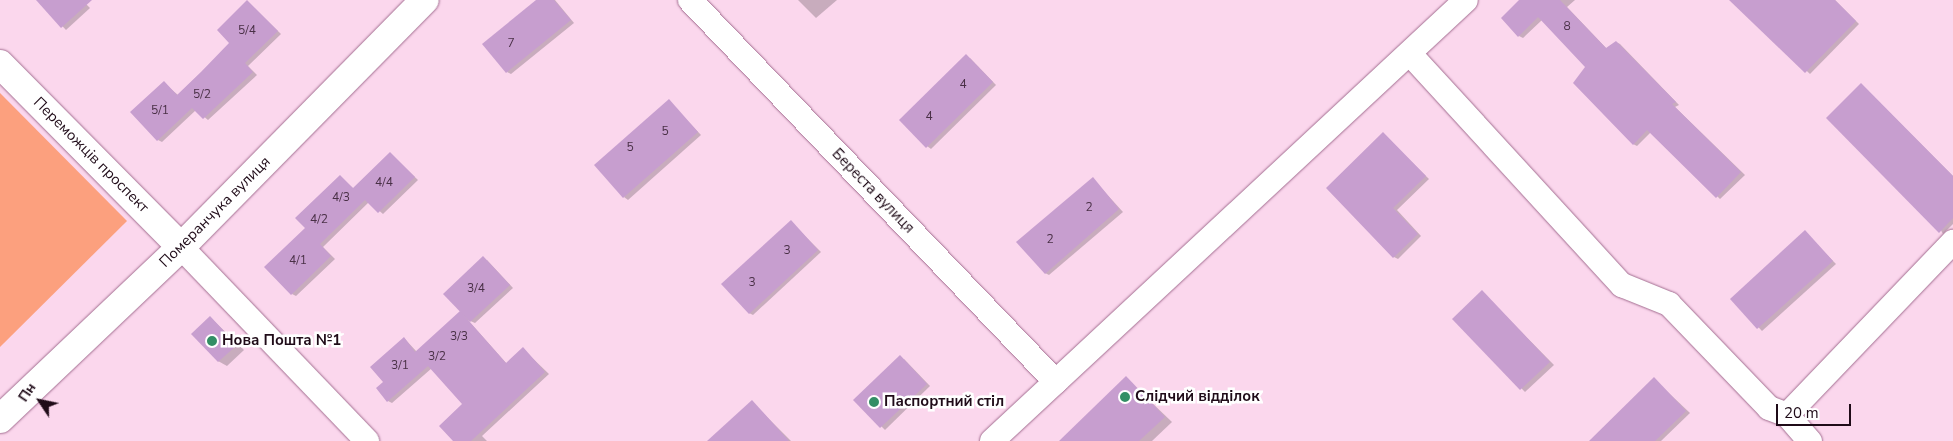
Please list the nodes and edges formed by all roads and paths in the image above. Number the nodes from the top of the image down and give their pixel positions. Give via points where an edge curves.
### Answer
1 (425, 0) edge
2 (690, 0) edge
3 (1466, 0) edge
4 (1410, 54) junction
5 (0, 64) edge
6 (1953, 242) edge
7 (181, 247) junction
8 (1056, 382) junction
9 (4, 409) edge
10 (1787, 415) junction
11 (367, 441) edge
12 (992, 441) edge
13 (1810, 441) edge

1 - 7 street, Померанчука вулиця
2 - 8 street, Береста вулиця
3 - 4 street
4 - 8 street
4 - 10 street via 1622,285 1669,304 1769,408
5 - 7 street, Переможців проспект
6 - 10 street
7 - 9 street, Померанчука вулиця
7 - 11 street
8 - 12 street
10 - 13 street

